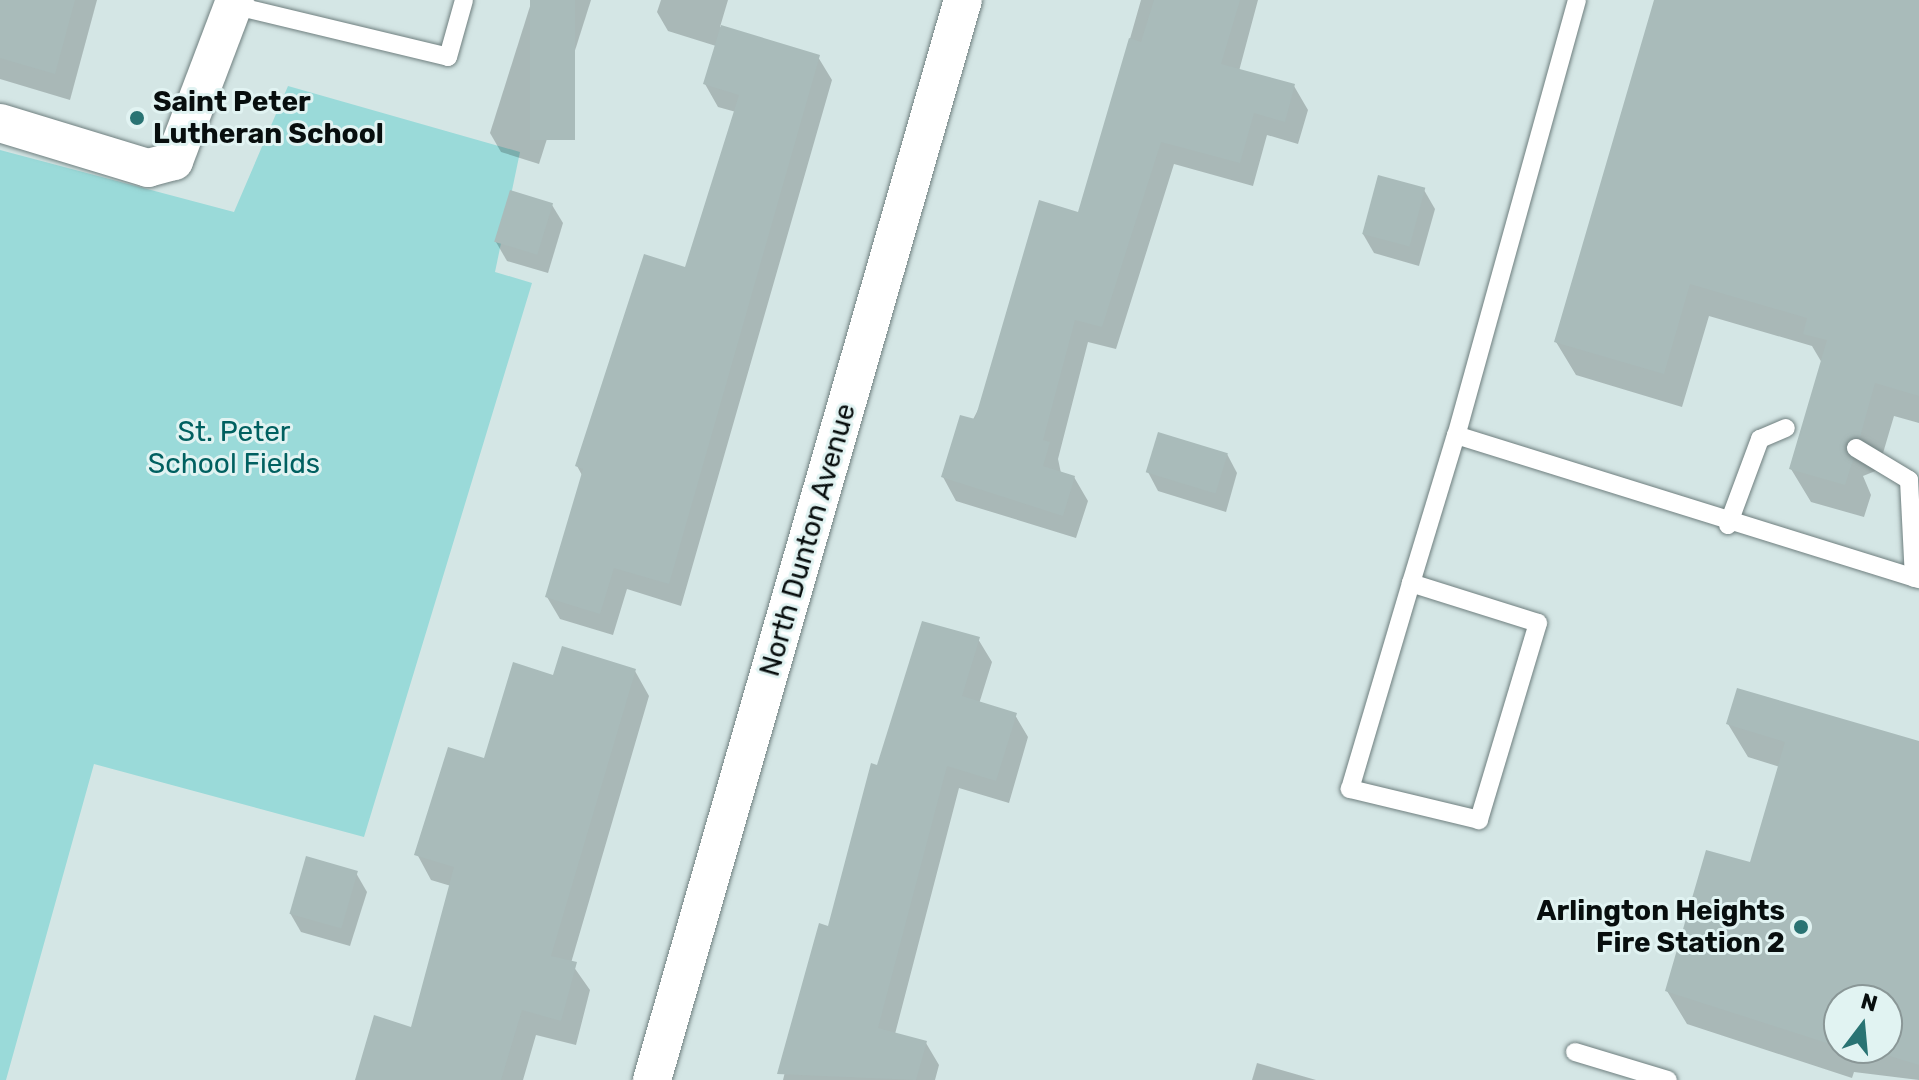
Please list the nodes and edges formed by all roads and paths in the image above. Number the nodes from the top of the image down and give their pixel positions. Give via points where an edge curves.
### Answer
1 (464, 0) edge
2 (963, 0) edge
3 (1577, 0) edge
4 (234, 2) edge
5 (0, 123) edge
6 (1786, 428) dead end
7 (1456, 435) junction
8 (1856, 448) dead end
9 (1728, 525) junction
10 (1917, 578) edge
11 (1411, 583) junction
12 (1575, 1052) dead end
13 (652, 1080) edge
14 (1668, 1080) edge

1 - 4 lane via 448,57
2 - 13 street, North Dunton Avenue
3 - 7 lane
4 - 5 street via 185,144 174,161 148,168
6 - 9 lane via 1760,439
7 - 9 lane
7 - 11 lane
8 - 10 lane via 1909,480
9 - 10 lane
11 - 11 lane via 1350,789 1479,820 1538,623
12 - 14 lane

